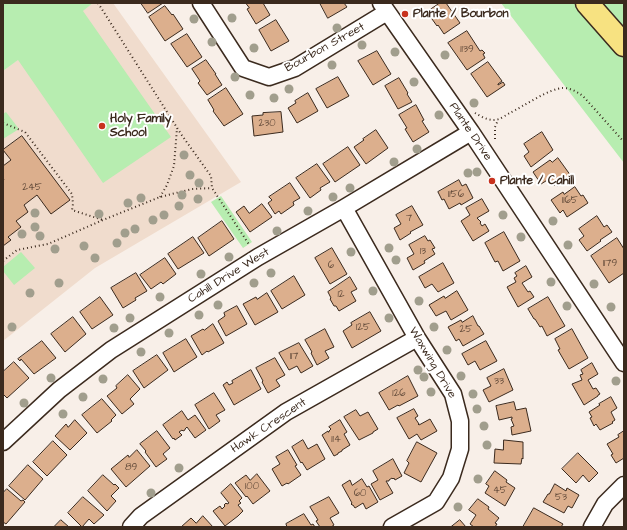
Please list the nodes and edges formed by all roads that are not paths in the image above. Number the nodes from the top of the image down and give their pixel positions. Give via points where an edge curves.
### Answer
1 (202, 3) edge
2 (587, 3) edge
3 (596, 3) edge
4 (384, 8) edge
5 (624, 31) edge
6 (624, 45) edge
7 (471, 132) junction
8 (344, 208) junction
9 (417, 338) junction
10 (624, 363) edge
11 (3, 442) edge
12 (624, 485) edge
13 (131, 527) edge
14 (392, 527) edge
15 (592, 527) edge

1 - 4 street, Bourbon Street via 243,68 269,77 295,68
2 - 6 highway
3 - 5 highway
4 - 7 street, Plante Drive
7 - 8 street, Cahill Drive West
7 - 10 street, Plante Drive
8 - 9 street, Waxwing Drive
8 - 11 street, Cahill Drive West via 258,257 111,350 60,390
9 - 13 street, Hawk Crescent via 286,412 141,516
9 - 14 street, Waxwing Drive via 453,394 460,421 460,449 450,478 436,502
12 - 15 street via 605,504

